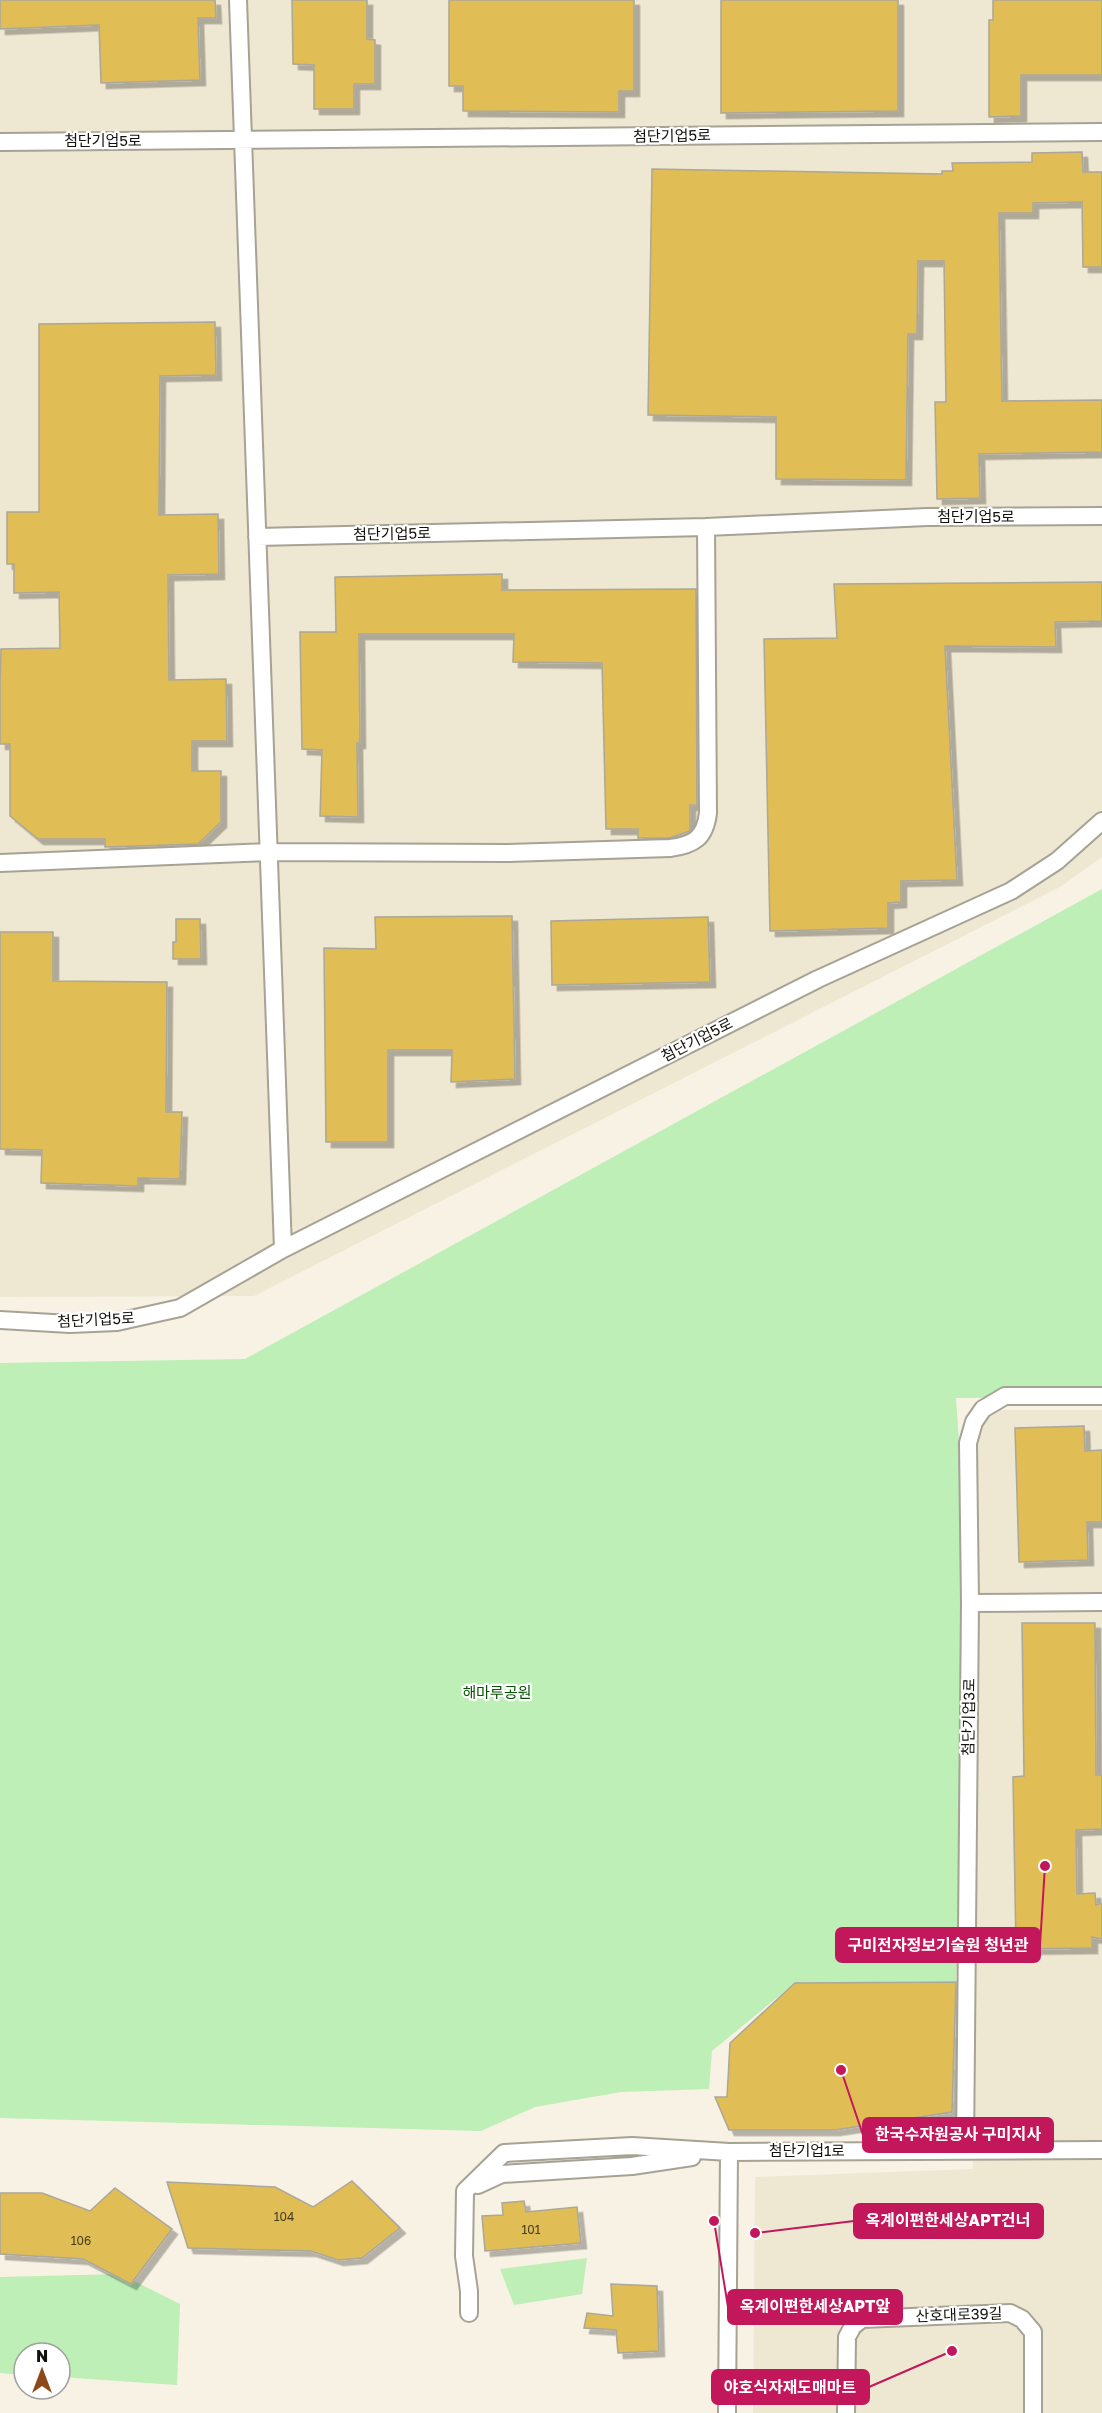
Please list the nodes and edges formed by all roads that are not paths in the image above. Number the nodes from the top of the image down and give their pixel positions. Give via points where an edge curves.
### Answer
1 (238, 0) edge
2 (1102, 132) edge
3 (243, 140) junction
4 (0, 142) edge
5 (1102, 516) edge
6 (706, 527) junction
7 (257, 537) junction
8 (1102, 821) edge
9 (268, 852) junction
10 (0, 863) edge
11 (283, 1249) junction
12 (0, 1320) edge
13 (1102, 1396) edge
14 (1102, 1602) edge
15 (970, 1603) junction
16 (632, 2146) junction
17 (965, 2150) junction
18 (1102, 2150) edge
19 (729, 2152) junction
20 (632, 2166) junction
21 (465, 2191) junction
22 (469, 2313) dead end
23 (727, 2413) edge
24 (846, 2413) edge
25 (1034, 2413) edge

1 - 3 street
2 - 3 street, 첨단기업5로
3 - 4 street, 첨단기업5로
3 - 7 street
5 - 6 street, 첨단기업5로 via 927,517
6 - 7 street, 첨단기업5로
6 - 9 street via 709,798 706,826 698,838 680,847 508,853
7 - 9 street
8 - 11 street, 첨단기업5로 via 1057,861 1011,891 818,979
9 - 10 street
9 - 11 street
11 - 12 street, 첨단기업5로 via 180,1308 151,1316 70,1324
13 - 15 street, 첨단기업3로 via 1005,1396 983,1409 974,1422 968,1443
14 - 15 street
15 - 17 street, 첨단기업3로
16 - 19 street
16 - 20 street
16 - 21 street via 504,2153
17 - 18 street, 첨단기업1로
17 - 19 street, 첨단기업1로
19 - 20 street
19 - 23 street
20 - 21 street via 502,2174
21 - 22 street via 464,2256
24 - 25 street, 산호대로39길 via 847,2337 861,2319 1010,2313 1022,2319 1033,2332

